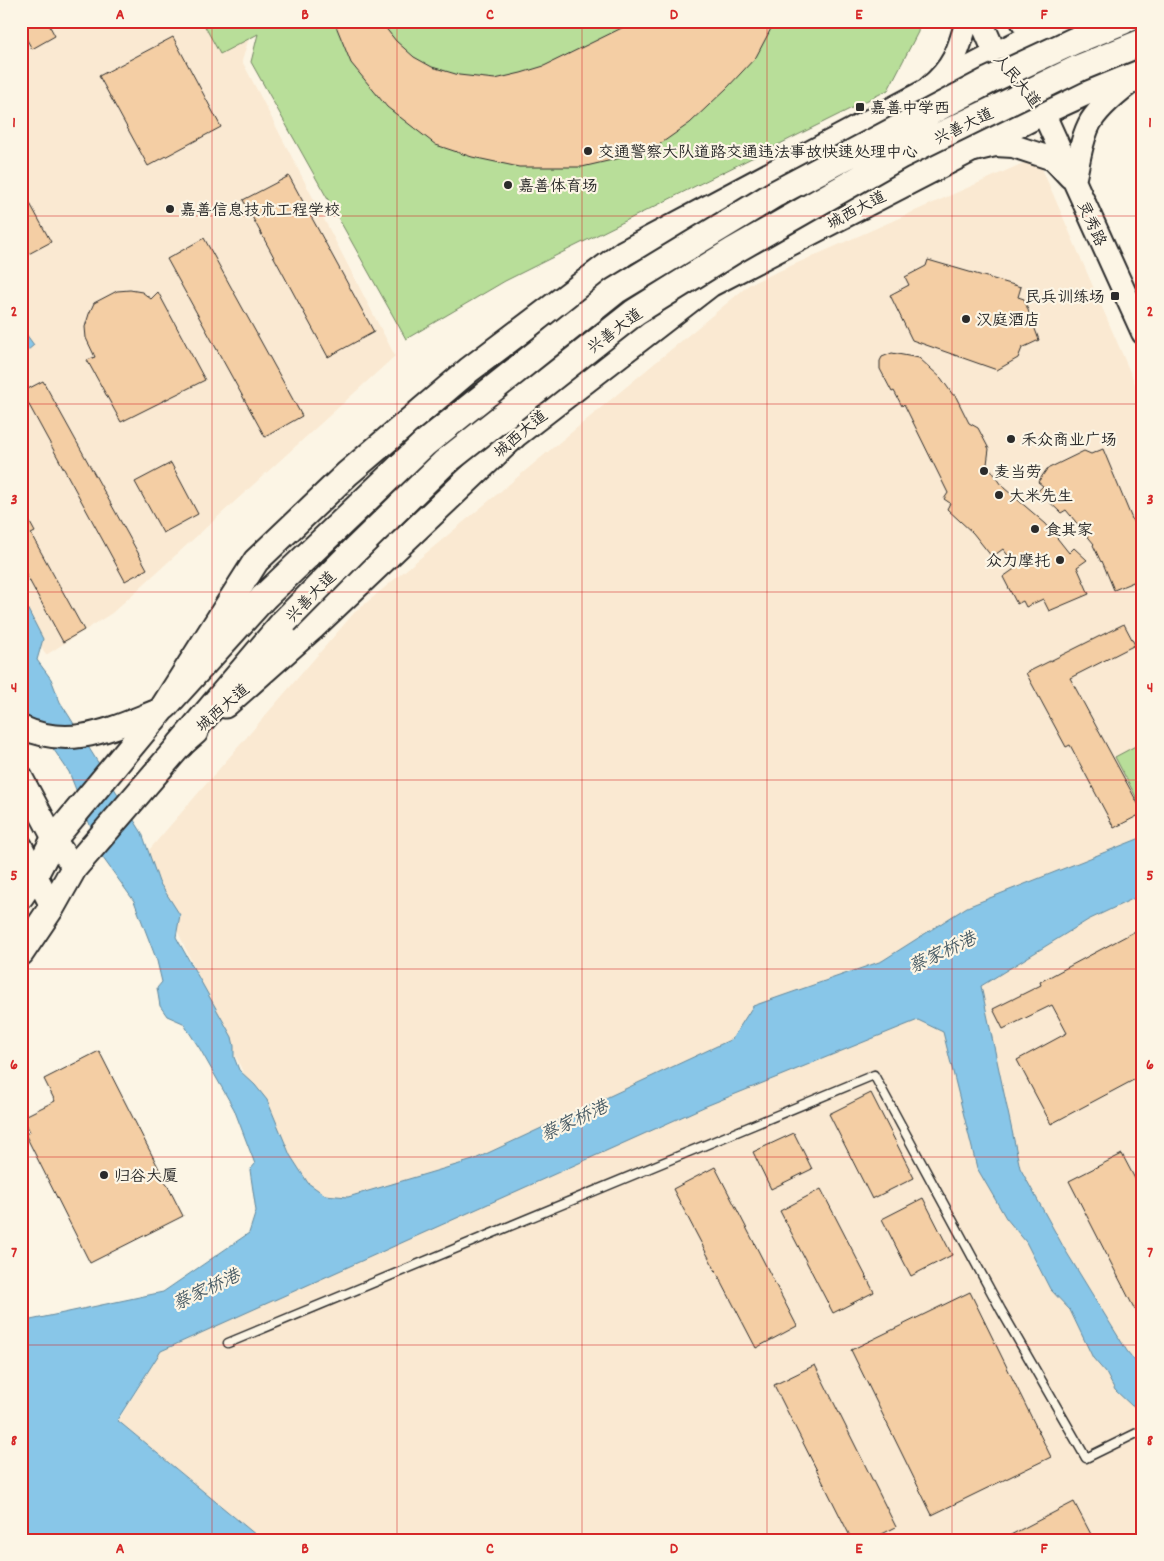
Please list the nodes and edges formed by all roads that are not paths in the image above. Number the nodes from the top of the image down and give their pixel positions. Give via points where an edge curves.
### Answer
1 (966, 21) edge
2 (981, 21) edge
3 (1069, 21) edge
4 (1123, 21) edge
5 (1027, 29) edge
6 (1143, 42) edge
7 (996, 55) junction
8 (1143, 72) edge
9 (920, 96) junction
10 (1043, 112) junction
11 (966, 151) junction
12 (1074, 181) junction
13 (1143, 333) edge
14 (163, 708) junction
15 (27, 730) edge
16 (180, 745) junction
17 (21, 777) edge
18 (54, 839) junction
19 (21, 846) edge
20 (74, 868) junction
21 (36, 875) junction
22 (21, 896) edge
23 (52, 907) junction
24 (21, 953) edge
25 (228, 1343) dead end
26 (1143, 1430) edge

1 - 9 main road via 958,52 942,77
2 - 7 main road, 人民大道
3 - 5 main road
4 - 14 highway, 兴善大道, bridge via 990,80 775,194 615,291 424,444 264,597
5 - 7 main road
5 - 10 main road, 人民大道
6 - 16 highway, 兴善大道, bridge via 1078,68 901,155 732,251 636,312 444,463 286,621
7 - 9 main road
7 - 10 main road, 人民大道
8 - 10 main road, 城西大道
8 - 12 main road via 1092,120
9 - 14 main road via 624,253 469,370 347,474 256,562
10 - 11 main road, 城西大道
10 - 12 main road, 灵秀路
11 - 12 main road via 995,145 1013,146 1052,159
11 - 16 main road, 城西大道 via 710,284 516,434 313,627
12 - 13 main road, 灵秀路
14 - 15 main road via 98,733 75,738 52,737
14 - 18 main road
16 - 20 main road, 城西大道
17 - 18 main road
18 - 20 main road
18 - 21 main road
19 - 21 main road
20 - 23 main road, 城西大道
21 - 22 main road
21 - 23 main road
23 - 24 main road, 城西大道
25 - 26 lane via 874,1075 1000,1310 1086,1458

